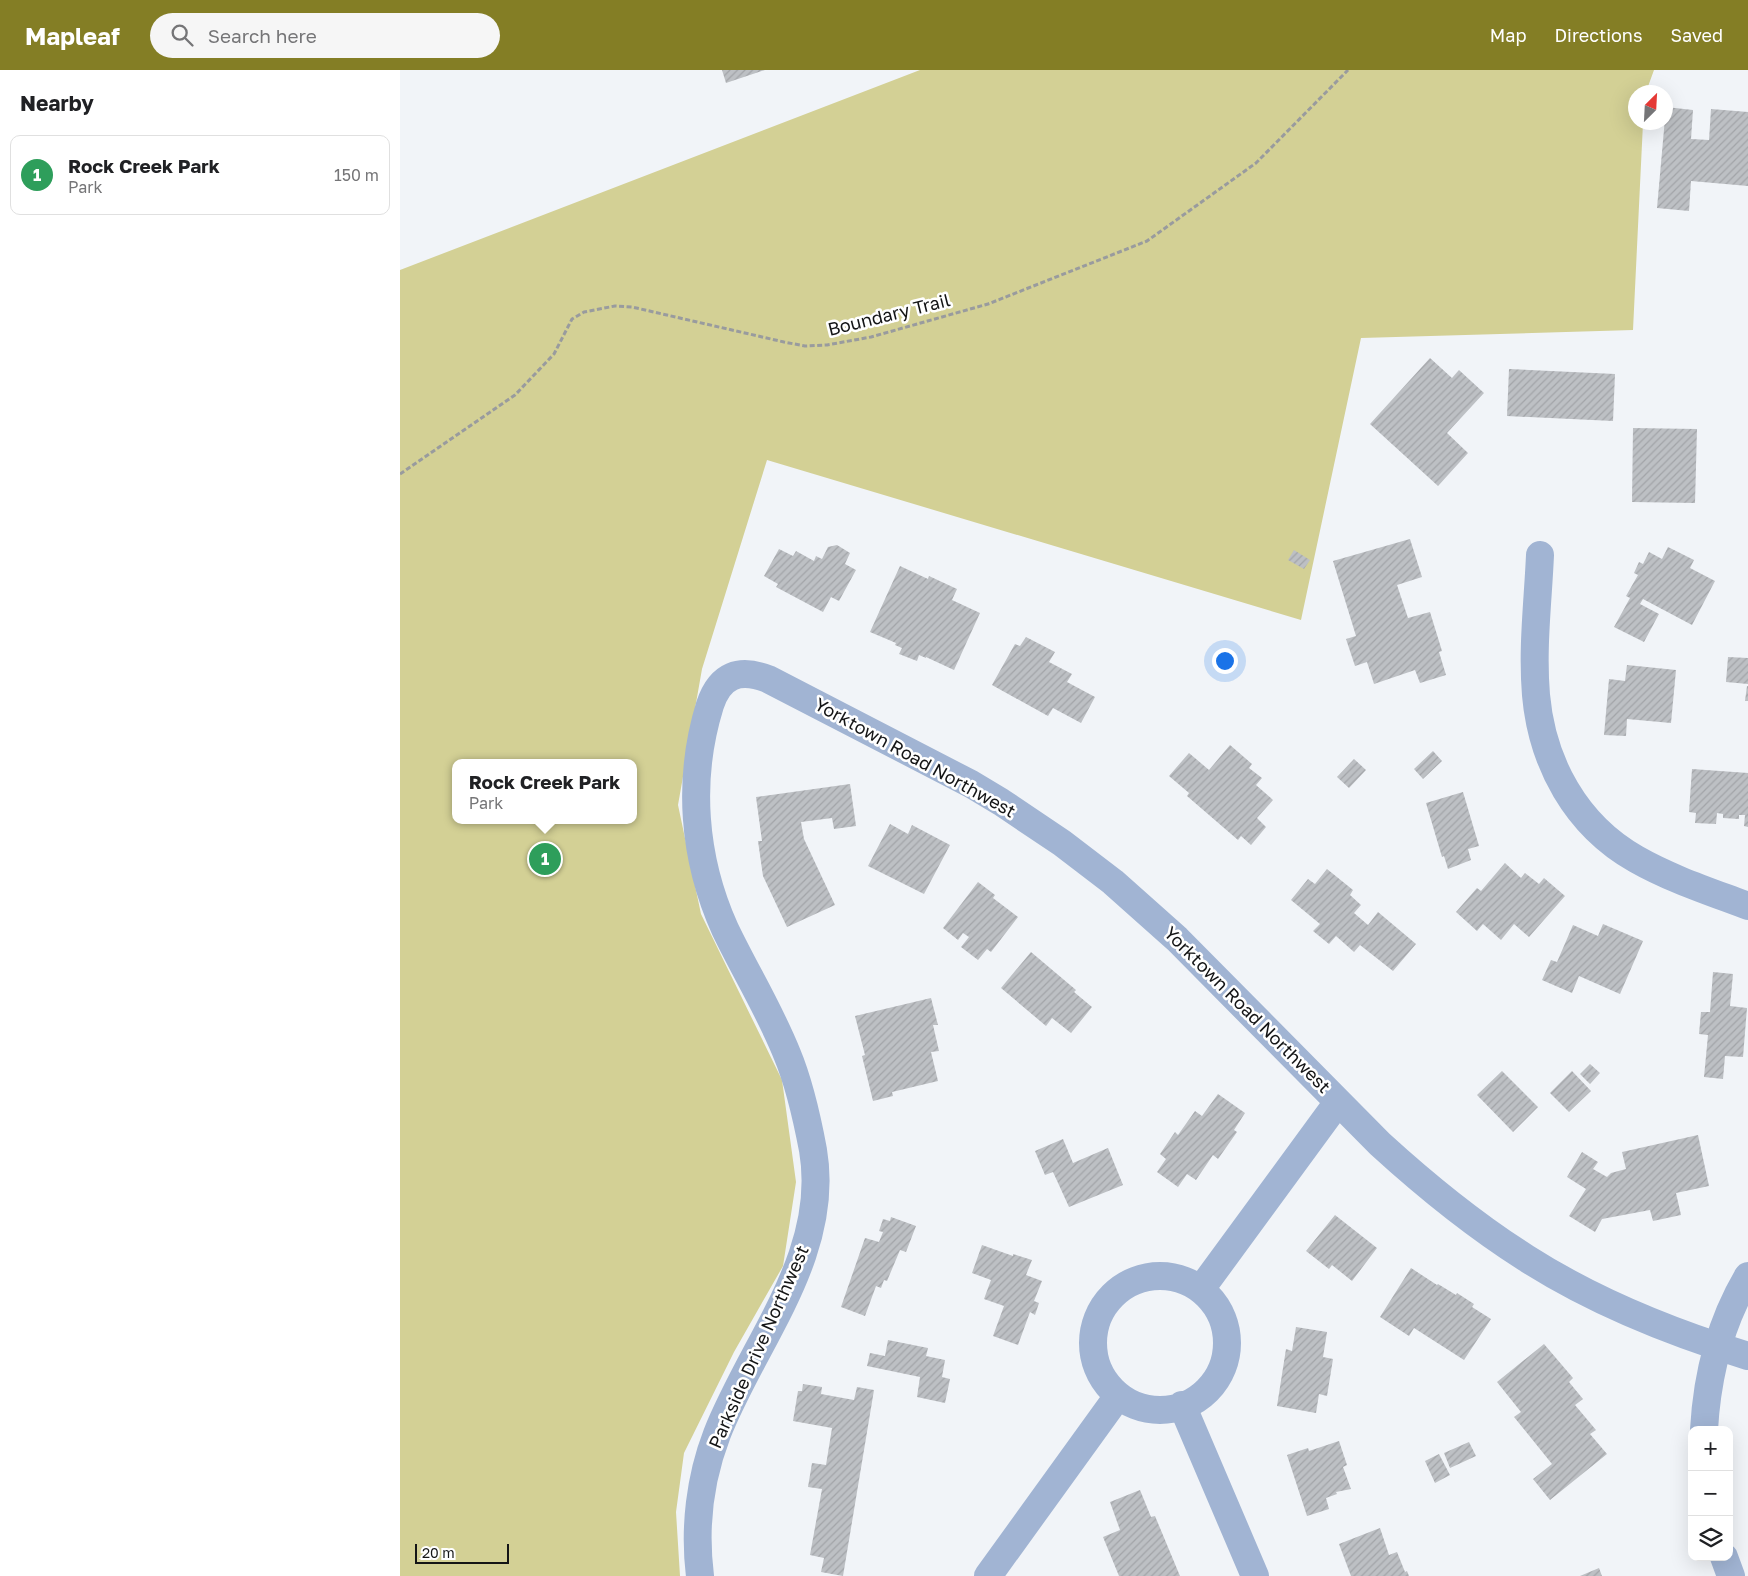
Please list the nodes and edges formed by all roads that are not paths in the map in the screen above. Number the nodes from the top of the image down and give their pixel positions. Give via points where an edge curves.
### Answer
1 (1540, 555) dead end
2 (738, 673) joint
3 (1748, 906) edge
4 (1338, 1102) junction
5 (1748, 1276) edge
6 (1201, 1289) junction
7 (1717, 1346) junction
8 (1748, 1356) edge
9 (1118, 1396) junction
10 (1182, 1405) junction
11 (1704, 1426) edge
12 (1726, 1561) edge
13 (700, 1576) edge
14 (988, 1576) edge
15 (1255, 1576) edge
16 (1732, 1576) edge

1 - 3 street via 1536,695 1552,764 1564,789 1578,810 1604,837 1635,859
2 - 4 street, Yorktown Road Northwest via 768,679 890,741 1001,802 1062,843 1177,938
2 - 13 street, Parkside Drive Northwest via 720,685 703,735 696,784 698,833 707,876 724,926 782,1043 798,1084 813,1153 815,1193 809,1233 799,1265 712,1446 699,1508
4 - 6 street
4 - 7 street, Yorktown Road Northwest via 1426,1185 1526,1258 1612,1304
5 - 7 street
6 - 9 street via 1179,1278 1158,1276 1138,1280 1119,1290 1104,1304 1095,1321 1091,1341 1101,1379
6 - 10 street via 1220,1311 1226,1331 1227,1352 1215,1380 1201,1395
7 - 8 street, Yorktown Road Northwest
7 - 11 street via 1709,1378
9 - 10 street via 1142,1406
9 - 14 street
10 - 15 street
12 - 16 street

